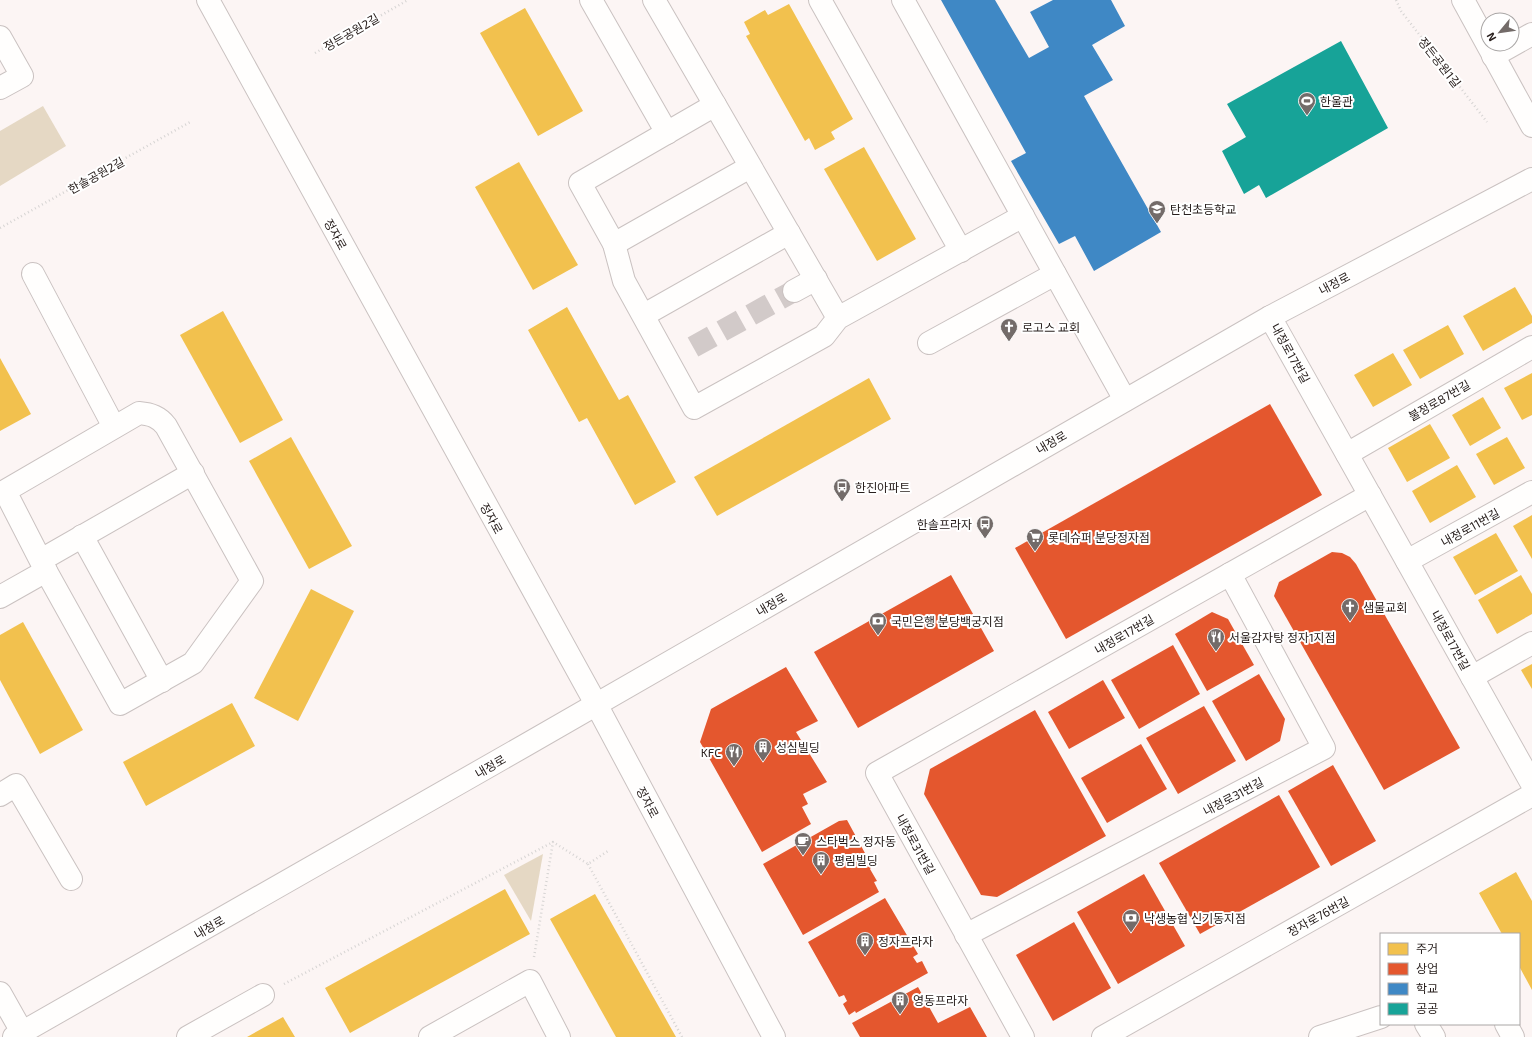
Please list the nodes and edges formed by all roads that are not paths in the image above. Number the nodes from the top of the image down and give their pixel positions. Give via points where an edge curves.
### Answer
1 (208, 0) edge
2 (591, 0) edge
3 (654, 0) edge
4 (820, 0) edge
5 (903, 0) edge
6 (1463, 0) edge
7 (1532, 34) edge
8 (0, 37) edge
9 (1493, 56) junction
10 (0, 88) edge
11 (715, 105) junction
12 (1532, 126) edge
13 (667, 133) junction
14 (750, 166) junction
15 (1532, 179) edge
16 (1022, 216) junction
17 (789, 233) junction
18 (614, 244) junction
19 (961, 251) junction
20 (32, 274) dead end
21 (1055, 274) junction
22 (816, 279) junction
23 (794, 291) tunnel mouth
24 (644, 315) junction
25 (1270, 317) junction
26 (838, 318) junction
27 (929, 343) dead end
28 (1532, 347) edge
29 (1125, 400) junction
30 (114, 427) junction
31 (1347, 454) junction
32 (193, 473) junction
33 (1532, 492) edge
34 (1370, 495) junction
35 (82, 536) junction
36 (1407, 561) junction
37 (44, 566) junction
38 (1230, 574) junction
39 (0, 597) edge
40 (1532, 643) edge
41 (1472, 677) junction
42 (162, 681) junction
43 (596, 704) junction
44 (877, 773) joint
45 (1532, 784) edge
46 (0, 795) edge
47 (1532, 795) edge
48 (71, 878) dead end
49 (966, 935) junction
50 (0, 993) edge
51 (263, 995) road end
52 (1380, 1017) edge
53 (1427, 1025) edge
54 (1507, 1025) edge
55 (18, 1035) edge
56 (556, 1036) edge
57 (188, 1037) edge
58 (430, 1037) edge
59 (774, 1037) edge
60 (1023, 1037) edge
61 (1103, 1037) edge
62 (1320, 1037) edge
63 (1434, 1037) edge
64 (1513, 1037) edge

1 - 43 street, 정자로
2 - 13 street
3 - 11 street
4 - 19 street
5 - 16 street
6 - 9 street
7 - 9 street
8 - 10 street via 22,76
9 - 12 street
11 - 13 street
11 - 14 street
13 - 18 street via 580,183
14 - 17 street
14 - 18 street
15 - 25 street, 내정로
16 - 19 street
16 - 21 street
17 - 22 street
17 - 24 street
18 - 24 street via 624,281
19 - 26 street
20 - 30 street
21 - 27 street
21 - 29 street
22 - 23 street
22 - 26 street
24 - 26 street via 694,408 824,336
25 - 29 street, 내정로
25 - 31 street, 내정로17번길
28 - 31 street, 불정로87번길
29 - 43 street, 내정로
30 - 32 street via 139,413 161,419
30 - 37 street via 5,491
31 - 34 street, 내정로17번길
32 - 35 street
32 - 42 street via 252,581 193,663
33 - 36 street, 내정로11번길
34 - 36 street, 내정로17번길
34 - 38 street, 내정로17번길
35 - 37 street
35 - 42 street
36 - 41 street, 내정로17번길
37 - 39 street
37 - 42 street via 120,704
38 - 44 street, 내정로17번길
38 - 49 street, 내정로31번길 via 1324,748
40 - 41 street
41 - 45 street, 내정로17번길
43 - 55 street, 내정로
43 - 59 street, 정자로
44 - 49 street, 내정로31번길
46 - 48 street via 16,785
47 - 61 street, 정자로76번길
49 - 60 street, 내정로31번길
50 - 55 street
51 - 57 street
52 - 62 street
53 - 63 street
54 - 64 street
56 - 58 street via 530,981

